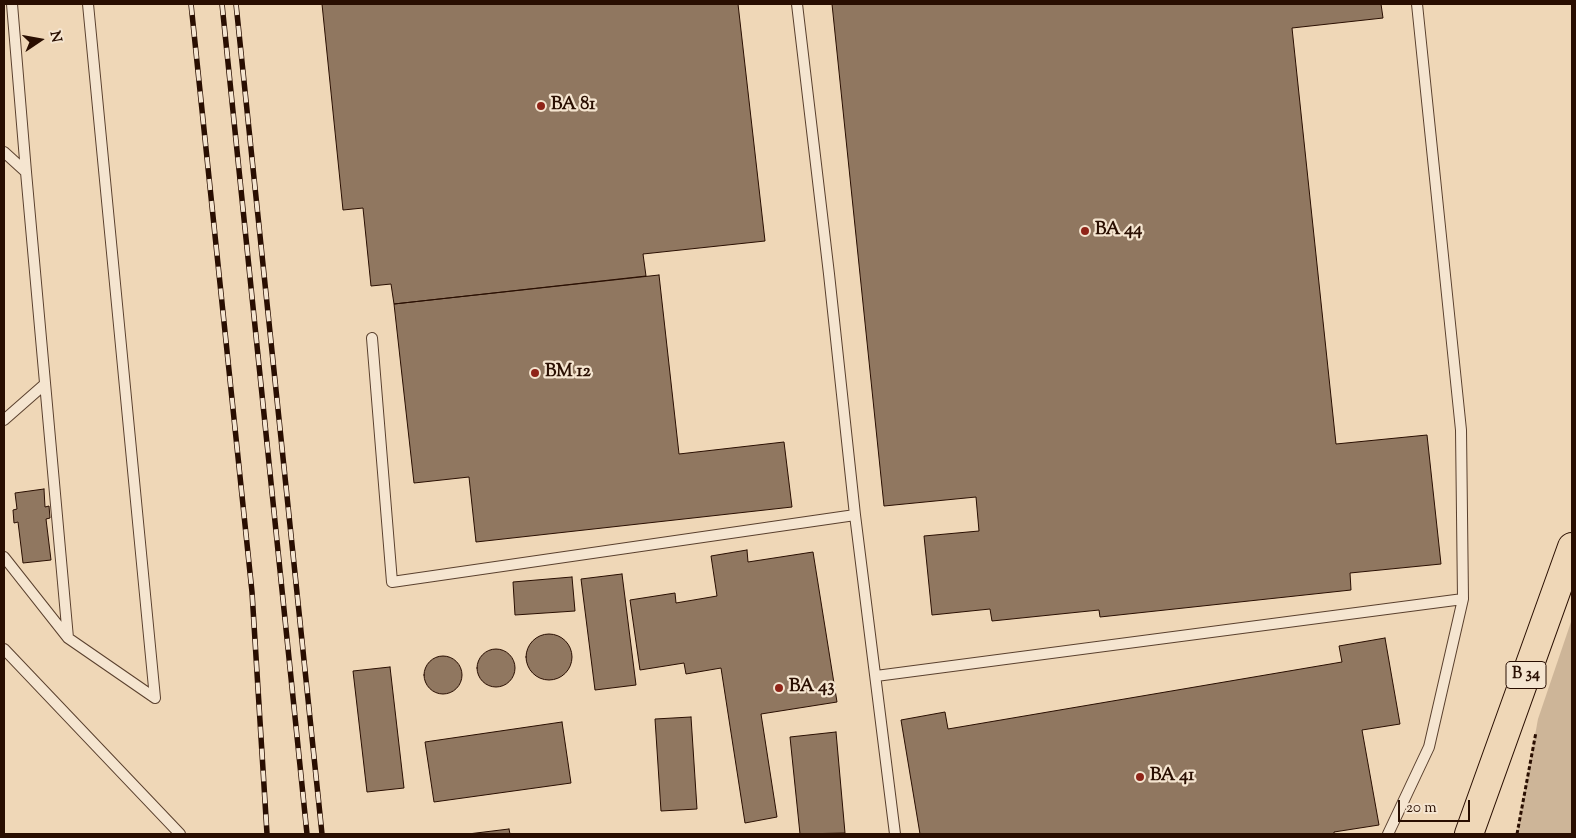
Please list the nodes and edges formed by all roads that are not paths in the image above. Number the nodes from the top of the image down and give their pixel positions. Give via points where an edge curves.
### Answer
1 (12, 4) edge
2 (88, 4) edge
3 (797, 4) edge
4 (1418, 4) edge
5 (4, 152) edge
6 (26, 172) junction
7 (372, 338) dead end
8 (45, 384) junction
9 (4, 420) edge
10 (855, 515) junction
11 (1572, 547) edge
12 (4, 557) edge
13 (1463, 599) junction
14 (68, 638) junction
15 (4, 649) edge
16 (876, 676) junction
17 (180, 834) edge
18 (895, 834) edge
19 (1388, 834) edge
20 (1469, 834) edge

1 - 6 lane
2 - 14 lane via 155,698
3 - 10 lane
4 - 13 lane via 1461,430
5 - 6 lane
6 - 8 lane
7 - 10 lane via 392,582
8 - 9 lane
8 - 14 lane
10 - 16 lane
11 - 20 main road, B 34
12 - 14 lane
13 - 16 lane
13 - 19 lane via 1429,747
15 - 17 lane
16 - 18 lane

